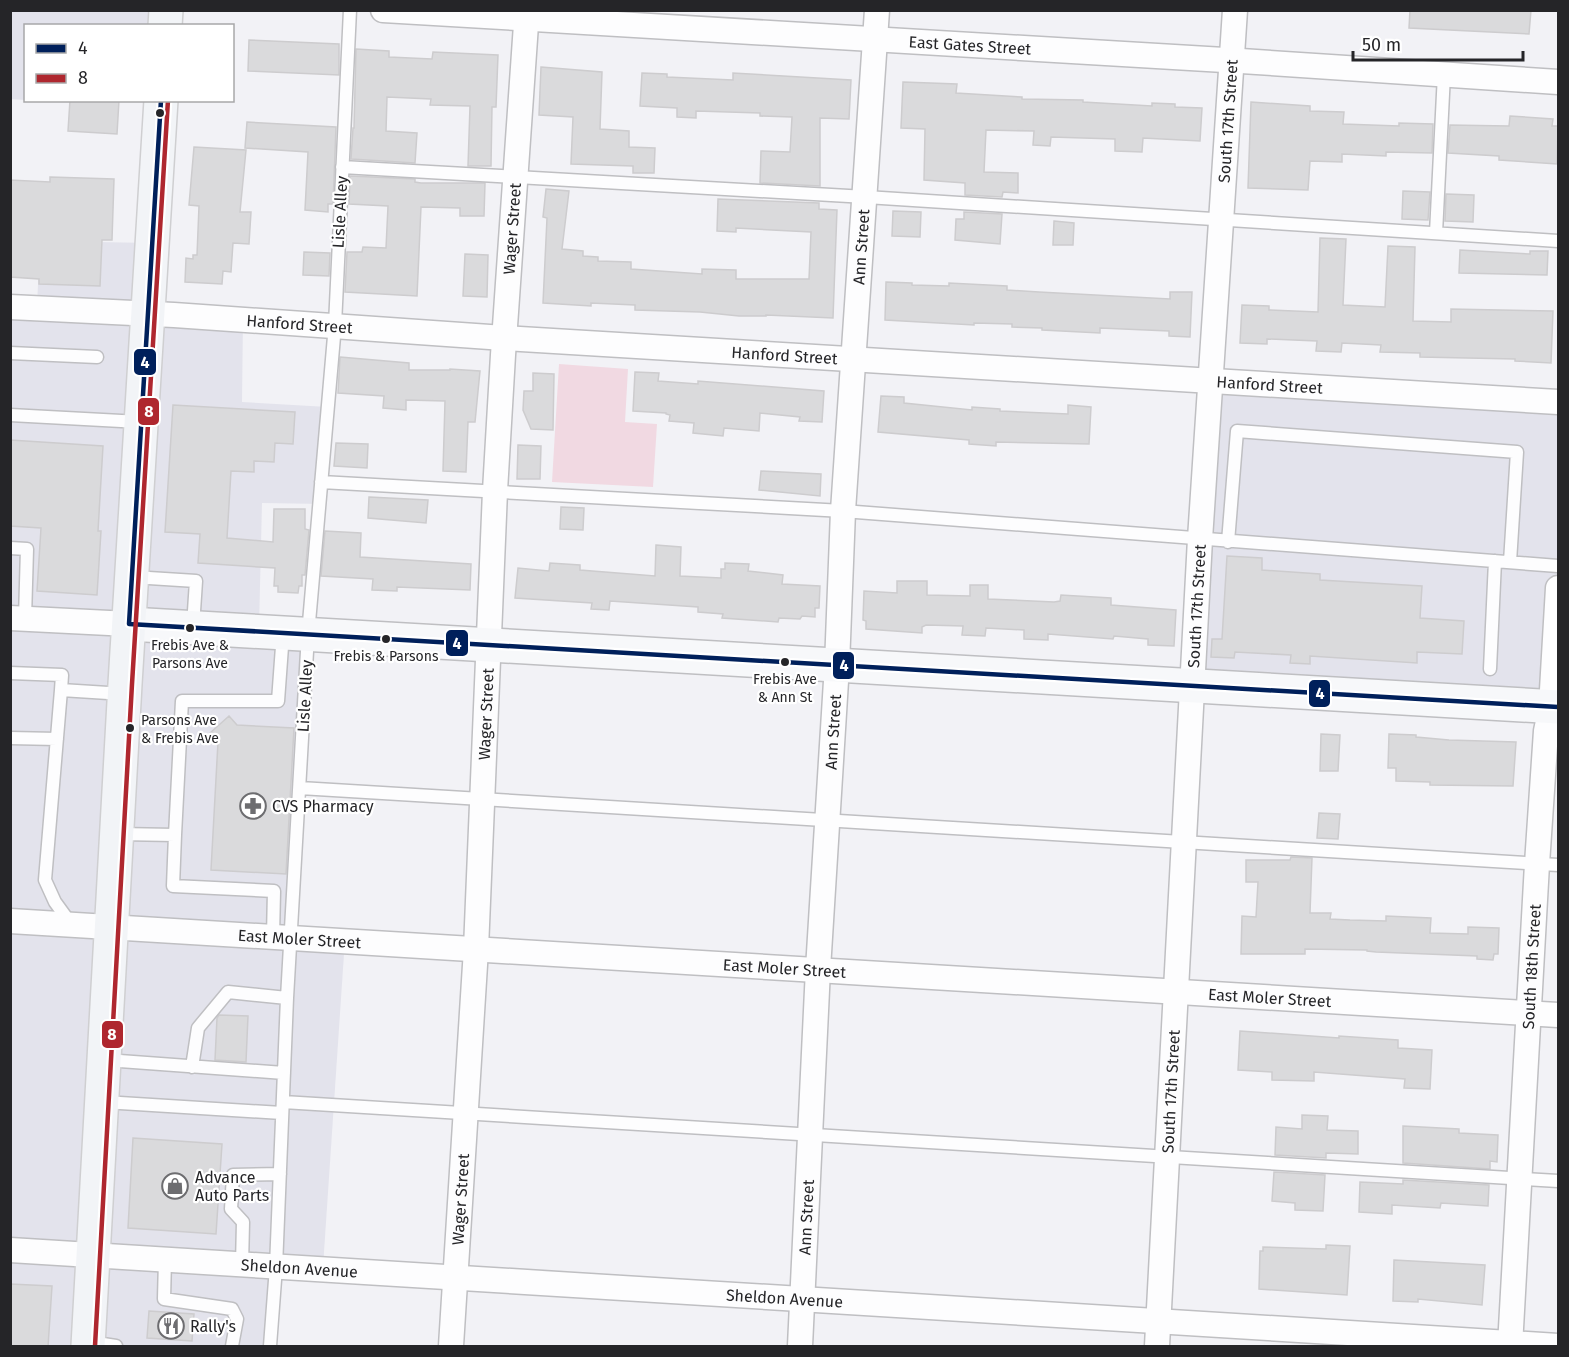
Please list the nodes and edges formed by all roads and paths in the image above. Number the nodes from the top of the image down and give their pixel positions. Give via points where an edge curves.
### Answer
1 (350, 10) edge
2 (383, 10) edge
3 (878, 10) edge
4 (1235, 10) edge
5 (526, 15) edge
6 (876, 41) junction
7 (1232, 61) junction
8 (1444, 74) junction
9 (1558, 82) edge
10 (160, 102) edge
11 (342, 167) junction
12 (516, 177) junction
13 (866, 197) junction
14 (1222, 219) junction
15 (1436, 233) junction
16 (1558, 242) edge
17 (10, 307) edge
18 (147, 314) junction
19 (335, 325) junction
20 (504, 338) junction
21 (10, 353) edge
22 (98, 357) dead end
23 (853, 359) junction
24 (1212, 381) junction
25 (1558, 402) edge
26 (10, 415) edge
27 (141, 422) junction
28 (321, 482) junction
29 (495, 491) junction
30 (843, 511) junction
31 (1200, 539) junction
32 (1228, 542) junction
33 (10, 548) edge
34 (1495, 561) junction
35 (1509, 562) junction
36 (1558, 566) edge
37 (132, 577) junction
38 (1558, 588) edge
39 (18, 618) edge
40 (129, 624) junction
41 (193, 627) junction
42 (296, 633) junction
43 (489, 644) junction
44 (837, 665) junction
45 (1490, 669) dead end
46 (10, 673) edge
47 (1192, 686) junction
48 (61, 690) junction
49 (124, 694) junction
50 (1555, 707) edge
51 (10, 738) edge
52 (57, 739) junction
53 (300, 788) junction
54 (482, 798) junction
55 (826, 820) junction
56 (116, 833) junction
57 (175, 835) junction
58 (1184, 842) junction
59 (1548, 864) edge
60 (10, 921) edge
61 (71, 924) junction
62 (111, 926) junction
63 (282, 937) junction
64 (476, 949) junction
65 (818, 969) junction
66 (1176, 992) junction
67 (287, 998) junction
68 (1529, 1013) junction
69 (1558, 1015) edge
70 (104, 1060) junction
71 (192, 1067) junction
72 (284, 1073) junction
73 (102, 1102) junction
74 (283, 1107) junction
75 (467, 1114) junction
76 (810, 1133) junction
77 (1168, 1157) junction
78 (280, 1174) junction
79 (1519, 1179) junction
80 (1558, 1181) edge
81 (10, 1250) edge
82 (94, 1254) junction
83 (165, 1259) junction
84 (242, 1264) junction
85 (276, 1267) junction
86 (455, 1278) junction
87 (803, 1300) junction
88 (1158, 1321) junction
89 (98, 1345) edge
90 (1510, 1345) edge
91 (1558, 1346) edge
92 (232, 1347) edge
93 (270, 1347) edge
94 (451, 1347) edge
95 (800, 1347) edge
96 (1157, 1347) edge

1 - 11 lane, Lisle Alley
2 - 5 street, East Gates Street
3 - 6 street, Ann Street
4 - 7 street, South 17th Street
5 - 6 street, East Gates Street
5 - 12 street, Wager Street
6 - 7 street, East Gates Street
6 - 13 street, Ann Street
7 - 8 street, East Gates Street
7 - 14 street, South 17th Street
8 - 9 street, East Gates Street
8 - 15 lane
10 - 18 main road
11 - 12 lane
11 - 19 lane, Lisle Alley
12 - 13 lane
12 - 20 street, Wager Street
13 - 14 lane
13 - 23 street, Ann Street
14 - 15 lane
14 - 24 street, South 17th Street
15 - 16 lane
17 - 18 street, Hanford Street
18 - 19 street, Hanford Street
18 - 27 main road
19 - 20 street, Hanford Street
19 - 28 lane, Lisle Alley
20 - 23 street, Hanford Street
20 - 29 street, Wager Street
21 - 22 lane
23 - 24 street, Hanford Street
23 - 30 street, Ann Street
24 - 25 street, Hanford Street
24 - 31 street, South 17th Street
26 - 27 lane
27 - 37 main road
28 - 29 lane
28 - 42 lane, Lisle Alley
29 - 30 lane
29 - 43 street, Wager Street
30 - 31 lane
30 - 44 street, Ann Street
31 - 32 lane
31 - 47 street, South 17th Street
32 - 34 lane
32 - 35 lane via 1238,431 1517,452
33 - 39 lane via 27,549
34 - 35 lane
34 - 45 lane
35 - 36 lane
37 - 40 main road
37 - 41 lane via 196,581
38 - 50 street, South 18th Street
39 - 40 street
40 - 41 main road
40 - 49 main road
41 - 42 main road
42 - 43 main road
42 - 53 lane, Lisle Alley
42 - 57 lane via 278,700 182,700
43 - 44 main road
43 - 54 street, Wager Street
44 - 47 main road
44 - 55 street, Ann Street
46 - 48 lane via 62,675
47 - 50 main road
47 - 58 street, South 17th Street
48 - 49 lane
48 - 52 lane
49 - 56 main road
50 - 59 street, South 18th Street via 1546,730
51 - 52 lane
52 - 61 lane via 45,880
53 - 54 lane
53 - 63 lane, Lisle Alley
54 - 55 lane
54 - 64 street, Wager Street
55 - 58 lane
55 - 65 street, Ann Street
56 - 57 lane
56 - 62 main road
57 - 63 lane via 173,886 274,891
58 - 59 lane
58 - 66 street, South 17th Street
59 - 68 street, South 18th Street
60 - 61 street, East Moler Street
61 - 62 street, East Moler Street
62 - 63 street, East Moler Street
62 - 70 main road
63 - 64 street, East Moler Street
63 - 67 lane, Lisle Alley
64 - 65 street, East Moler Street
64 - 75 street, Wager Street
65 - 66 street, East Moler Street
65 - 76 street, Ann Street
66 - 68 street, East Moler Street
66 - 77 street, South 17th Street
67 - 71 lane via 228,992 198,1028
67 - 72 lane, Lisle Alley
68 - 69 street, East Moler Street
68 - 79 street, South 18th Street
70 - 71 lane
70 - 73 main road
71 - 72 lane
72 - 74 lane, Lisle Alley
73 - 74 lane
73 - 82 main road
74 - 75 lane
74 - 78 lane, Lisle Alley
75 - 76 lane
75 - 86 street, Wager Street
76 - 77 lane
76 - 87 street, Ann Street
77 - 79 lane
77 - 88 street, South 17th Street
78 - 84 lane via 233,1175 231,1209 243,1222
78 - 85 lane, Lisle Alley
79 - 80 lane
79 - 90 street, South 18th Street
81 - 82 street, Sheldon Avenue
82 - 83 street, Sheldon Avenue
82 - 89 main road
83 - 84 street, Sheldon Avenue
83 - 92 lane via 164,1299 232,1309 237,1319
84 - 85 street, Sheldon Avenue
85 - 86 street, Sheldon Avenue
85 - 93 lane, Lisle Alley
86 - 87 street, Sheldon Avenue
86 - 94 street, Wager Street
87 - 88 street, Sheldon Avenue
87 - 95 street, Ann Street
88 - 90 street, Sheldon Avenue
88 - 96 street, South 17th Street
90 - 91 street, Sheldon Avenue

